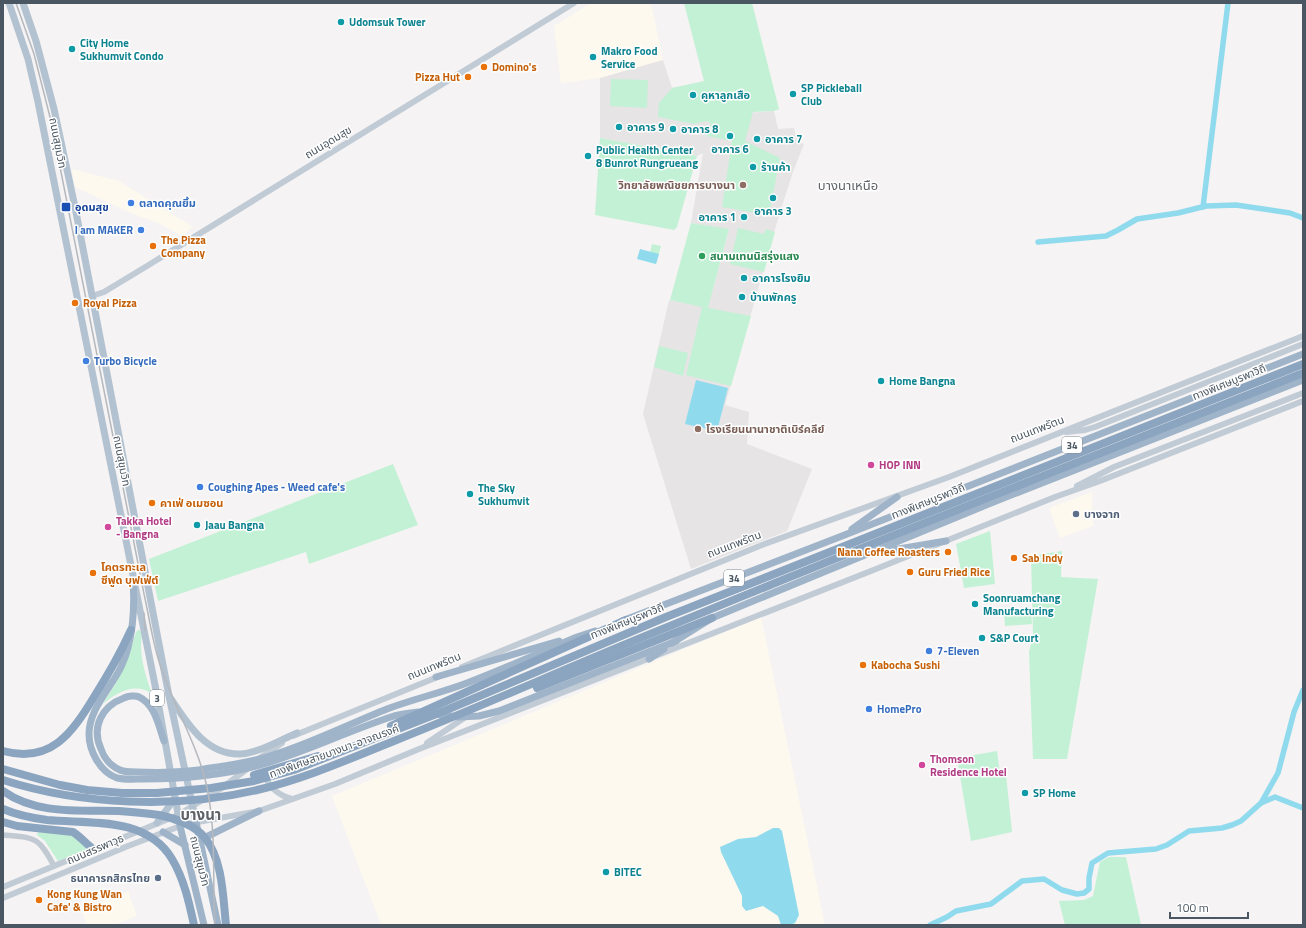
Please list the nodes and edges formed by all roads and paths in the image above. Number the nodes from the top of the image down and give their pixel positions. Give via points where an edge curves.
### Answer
1 (9, 3) edge
2 (23, 3) edge
3 (574, 3) edge
4 (92, 296) junction
5 (78, 298) junction
6 (1303, 336) edge
7 (1303, 344) edge
8 (1303, 354) edge
9 (1303, 364) edge
10 (1303, 373) edge
11 (1303, 380) edge
12 (1303, 393) edge
13 (1303, 402) edge
14 (1057, 434) junction
15 (121, 447) junction
16 (109, 451) junction
17 (1057, 496) junction
18 (897, 497) junction
19 (842, 536) junction
20 (946, 541) junction
21 (868, 554) junction
22 (133, 581) junction
23 (712, 618) junction
24 (626, 620) junction
25 (131, 630) junction
26 (577, 636) junction
27 (676, 641) junction
28 (649, 659) junction
29 (562, 660) joint
30 (567, 669) joint
31 (436, 677) junction
32 (169, 696) junction
33 (464, 718) junction
34 (297, 733) junction
35 (164, 741) junction
36 (419, 749) junction
37 (3, 751) edge
38 (270, 751) junction
39 (3, 763) edge
40 (3, 769) edge
41 (3, 780) edge
42 (3, 783) edge
43 (3, 790) edge
44 (174, 798) junction
45 (292, 799) junction
46 (192, 808) junction
47 (3, 809) edge
48 (259, 811) junction
49 (178, 815) junction
50 (3, 822) edge
51 (196, 822) junction
52 (157, 823) junction
53 (180, 826) junction
54 (163, 832) junction
55 (3, 835) edge
56 (200, 841) junction
57 (185, 844) junction
58 (90, 851) junction
59 (112, 853) junction
60 (91, 862) junction
61 (54, 866) junction
62 (3, 887) edge
63 (3, 898) edge
64 (194, 925) edge
65 (204, 925) edge
66 (218, 925) edge
67 (226, 925) edge

1 - 5 main road, ถนนสุขุมวิท via 28,59
2 - 4 main road, ถนนสุขุมวิท via 54,109
3 - 4 main road, ถนนอุดมสุข via 141,270 104,292
4 - 5 main road
4 - 15 main road, ถนนสุขุมวิท
5 - 16 main road, ถนนสุขุมวิท
6 - 14 main road, ถนนเทพรัตน / 34
7 - 14 main road via 1085,430
8 - 19 highway, 34
9 - 29 highway, ทางพิเศษบูรพาวิถี
10 - 30 highway, ทางพิเศษบูรพาวิถี
11 - 21 highway, 34
12 - 17 main road via 1126,462
13 - 17 main road
14 - 18 main road, ถนนเทพรัตน / 34
15 - 16 main road
15 - 32 main road, ถนนสุขุมวิท / 3
16 - 22 main road, ถนนสุขุมวิท / 3
17 - 20 main road
18 - 19 highway
18 - 31 main road, ถนนเทพรัตน / 34 via 762,545
19 - 24 highway, 34
20 - 21 highway
20 - 28 main road
21 - 23 highway, 34
22 - 25 highway via 134,607
22 - 35 main road, ถนนสุขุมวิท / 3
23 - 27 highway
23 - 33 highway
24 - 26 highway
24 - 39 highway via 399,723 325,753 254,776 210,784 158,789 121,789 83,786 48,779
25 - 27 highway via 122,666 98,706 90,726 92,751 103,767 116,778 126,779 220,774 263,764 395,716 421,712 459,718 499,711
25 - 37 highway via 110,673 76,726 63,740 36,753
26 - 31 highway
26 - 35 highway via 468,683 388,709 273,755 237,764 176,772 120,770 104,757 98,744 98,720 106,708 116,701 128,696 139,697 147,702 154,713
27 - 28 highway
28 - 36 main road
29 - 40 highway, ทางพิเศษสายบางนา-อาจณรงค์ via 326,758 254,781 211,788 122,793 60,785
30 - 41 highway, ทางพิเศษสายบางนา-อาจณรงค์ via 330,767 257,790 213,798 159,802 92,799 51,793
31 - 34 main road, ถนนเทพรัตน / 34
32 - 34 main road via 188,725 206,743 222,752 240,754 252,751
32 - 46 main road, ถนนสุขุมวิท / 3
33 - 36 main road
33 - 42 highway via 331,770 256,794 214,802 160,807 82,802
34 - 38 main road, ถนนเทพรัตน / 34
35 - 44 main road, ถนนสุขุมวิท / 3
36 - 45 main road
38 - 45 main road via 263,764 267,783 282,796
38 - 46 main road, ถนนเทพรัตน / 34
43 - 67 highway via 27,804 50,809 159,814 172,817 194,828 205,838 216,858
44 - 49 main road, ถนนสุขุมวิท / 3
44 - 52 main road
45 - 48 main road
46 - 49 main road, ถนนสรรพาวุธ
46 - 51 main road, ถนนสุขุมวิท / 3
47 - 64 highway via 34,818 130,828 155,840 165,849 177,869 188,896
48 - 51 main road
48 - 56 highway
49 - 52 main road, ถนนสรรพาวุธ
49 - 53 main road, ถนนสุขุมวิท / 3
50 - 58 highway via 73,832 81,837
51 - 53 main road, ถนนสรรพาวุธ
51 - 56 highway, ถนนสุขุมวิท / 3
52 - 58 main road, ถนนสรรพาวุธ
53 - 54 main road, ถนนสรรพาวุธ
53 - 57 highway, ถนนสุขุมวิท / 3
54 - 57 highway
54 - 59 main road, ถนนสรรพาวุธ
55 - 61 street via 32,838 44,847
56 - 66 highway, ถนนสุขุมวิท / 3
57 - 65 highway, ถนนสุขุมวิท / 3
58 - 59 main road
58 - 60 main road via 88,852 93,856
58 - 61 main road, ถนนสรรพาวุธ
59 - 60 main road, ถนนสรรพาวุธ
60 - 63 main road, ถนนสรรพาวุธ
61 - 62 main road, ถนนสรรพาวุธ

